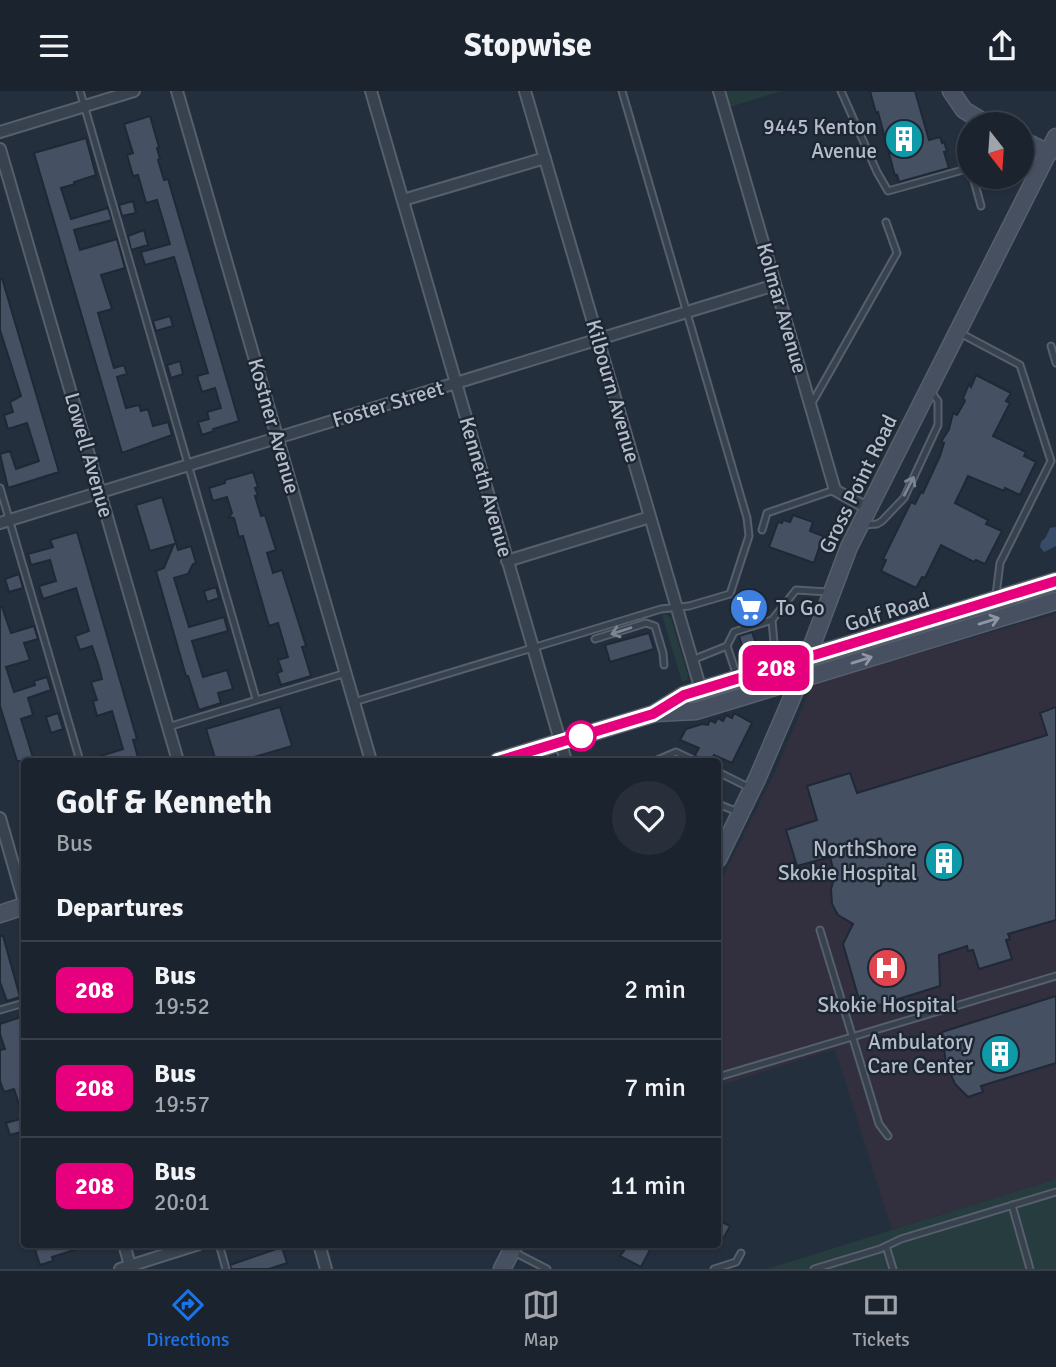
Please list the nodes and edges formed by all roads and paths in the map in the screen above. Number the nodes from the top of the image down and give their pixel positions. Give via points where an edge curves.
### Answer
1 (80, 91) edge
2 (134, 91) edge
3 (177, 91) edge
4 (371, 91) edge
5 (525, 91) edge
6 (622, 91) edge
7 (719, 91) edge
8 (841, 91) edge
9 (951, 91) edge
10 (84, 106) junction
11 (966, 112) edge
12 (0, 132) edge
13 (1056, 137) edge
14 (1034, 146) edge
15 (0, 149) edge
16 (1052, 154) edge
17 (545, 158) junction
18 (957, 172) edge
19 (976, 189) edge
20 (403, 200) junction
21 (981, 206) dead end
22 (887, 222) dead end
23 (775, 285) junction
24 (687, 312) junction
25 (957, 331) junction
26 (598, 339) junction
27 (1051, 346) dead end
28 (1056, 363) edge
29 (456, 383) junction
30 (927, 390) junction
31 (810, 406) junction
32 (278, 438) junction
33 (187, 466) junction
34 (0, 488) edge
35 (835, 490) junction
36 (100, 492) junction
37 (867, 508) junction
38 (650, 517) junction
39 (5, 521) edge
40 (859, 525) junction
41 (762, 530) dead end
42 (507, 561) junction
43 (1056, 581) edge
44 (831, 593) junction
45 (995, 600) junction
46 (1056, 601) edge
47 (677, 608) junction
48 (772, 620) junction
49 (595, 639) dead end
50 (727, 646) junction
51 (533, 649) junction
52 (807, 659) junction
53 (692, 660) junction
54 (664, 665) dead end
55 (776, 668) junction
56 (346, 673) junction
57 (738, 679) junction
58 (800, 679) junction
59 (701, 690) junction
60 (257, 699) junction
61 (354, 702) junction
62 (653, 714) junction
63 (168, 727) junction
64 (560, 742) junction
65 (78, 758) edge
66 (177, 758) edge
67 (370, 758) edge
68 (508, 758) edge
69 (565, 758) edge
70 (662, 758) edge
71 (689, 758) edge
72 (721, 774) edge
73 (752, 789) junction
74 (721, 805) edge
75 (741, 813) junction
76 (0, 818) edge
77 (721, 853) edge
78 (21, 893) edge
79 (21, 905) edge
80 (0, 914) edge
81 (820, 930) dead end
82 (1056, 976) edge
83 (21, 1004) edge
84 (0, 1010) edge
85 (854, 1037) junction
86 (721, 1076) edge
87 (888, 1136) dead end
88 (1056, 1192) edge
89 (1012, 1205) junction
90 (886, 1246) junction
91 (124, 1248) edge
92 (188, 1248) edge
93 (220, 1248) edge
94 (320, 1248) edge
95 (513, 1248) edge
96 (516, 1248) edge
97 (741, 1253) dead end
98 (127, 1268) edge
99 (226, 1269) edge
100 (326, 1269) edge
101 (502, 1269) edge
102 (547, 1269) edge
103 (714, 1269) edge
104 (814, 1269) edge
105 (893, 1269) edge
106 (1030, 1269) edge

1 - 10 lane
2 - 10 street
3 - 32 street, Kostner Avenue
4 - 20 street, Kenneth Avenue
5 - 17 street, Kilbourn Avenue
6 - 24 lane
7 - 23 street, Kolmar Avenue
8 - 18 lane via 888,191
9 - 11 main road
10 - 12 street
10 - 33 lane
13 - 16 main road, Gross Point Road
14 - 16 main road
15 - 36 street, Lowell Avenue
16 - 25 main road, Gross Point Road
17 - 20 street
17 - 26 street, Kilbourn Avenue
19 - 21 lane
20 - 29 street, Kenneth Avenue
22 - 31 lane via 897,253
23 - 24 street, Foster Street
23 - 31 street, Kolmar Avenue
24 - 26 street, Foster Street
24 - 47 lane via 749,535 730,594
25 - 30 main road, Gross Point Road
25 - 45 lane via 1020,365 1051,461 1000,563
26 - 29 street, Foster Street
26 - 38 street, Kilbourn Avenue
27 - 28 lane
29 - 32 street, Foster Street
29 - 42 street, Kenneth Avenue
30 - 37 main road, Gross Point Road
40 -> 30 lane via 877,524 904,498 940,414 938,401
31 - 35 street, Kolmar Avenue
32 - 33 street, Foster Street
32 - 56 street, Kostner Avenue
33 - 36 street, Foster Street
33 - 60 lane
34 - 39 lane
35 - 37 street
35 - 41 lane via 767,513
36 - 39 street, Foster Street
36 - 63 street, Lowell Avenue
37 - 40 main road, Gross Point Road
38 - 42 street
38 - 47 street, Kilbourn Avenue
39 - 65 lane
40 - 44 main road, Gross Point Road
42 - 51 street, Kenneth Avenue
43 - 45 main road, Golf Road
44 - 48 lane via 796,590
44 - 52 main road, Gross Point Road
45 - 52 main road, Golf Road
58 -> 46 main road, Golf Road
47 - 51 lane
47 - 53 street, Kilbourn Avenue
48 - 50 lane via 734,632
48 - 55 lane
54 -> 49 lane via 654,626 646,623
50 - 53 lane
50 - 57 lane
51 - 61 lane
51 - 64 street, Kenneth Avenue
52 - 55 main road, Golf Road
52 - 58 main road, Gross Point Road
53 - 59 street, Kilbourn Avenue
55 - 57 main road, Golf Road
56 - 60 lane
56 - 61 street, Kostner Avenue
57 - 59 main road, Golf Road
58 - 62 main road, Golf Road via 696,711
58 - 73 main road, Gross Point Road
59 - 62 main road, Golf Road
60 - 63 lane
61 - 67 street, Kostner Avenue
62 - 64 main road, Golf Road
63 - 66 street, Lowell Avenue
64 - 68 main road, Golf Road
64 - 69 street, Kenneth Avenue
70 - 71 lane via 676,752
72 - 73 lane
73 - 75 main road, Gross Point Road
74 - 75 lane
75 - 77 main road, Gross Point Road
76 - 78 street
79 - 80 main road
81 - 85 lane
82 - 85 lane
83 - 84 lane
85 - 86 lane
85 - 87 lane via 879,1124
88 - 89 lane
89 - 90 lane
89 - 106 lane
90 - 104 lane
90 - 105 lane
91 - 98 street
92 - 98 street
93 - 99 lane
94 - 100 street
95 - 101 main road
96 - 102 lane
97 - 103 lane via 736,1262

